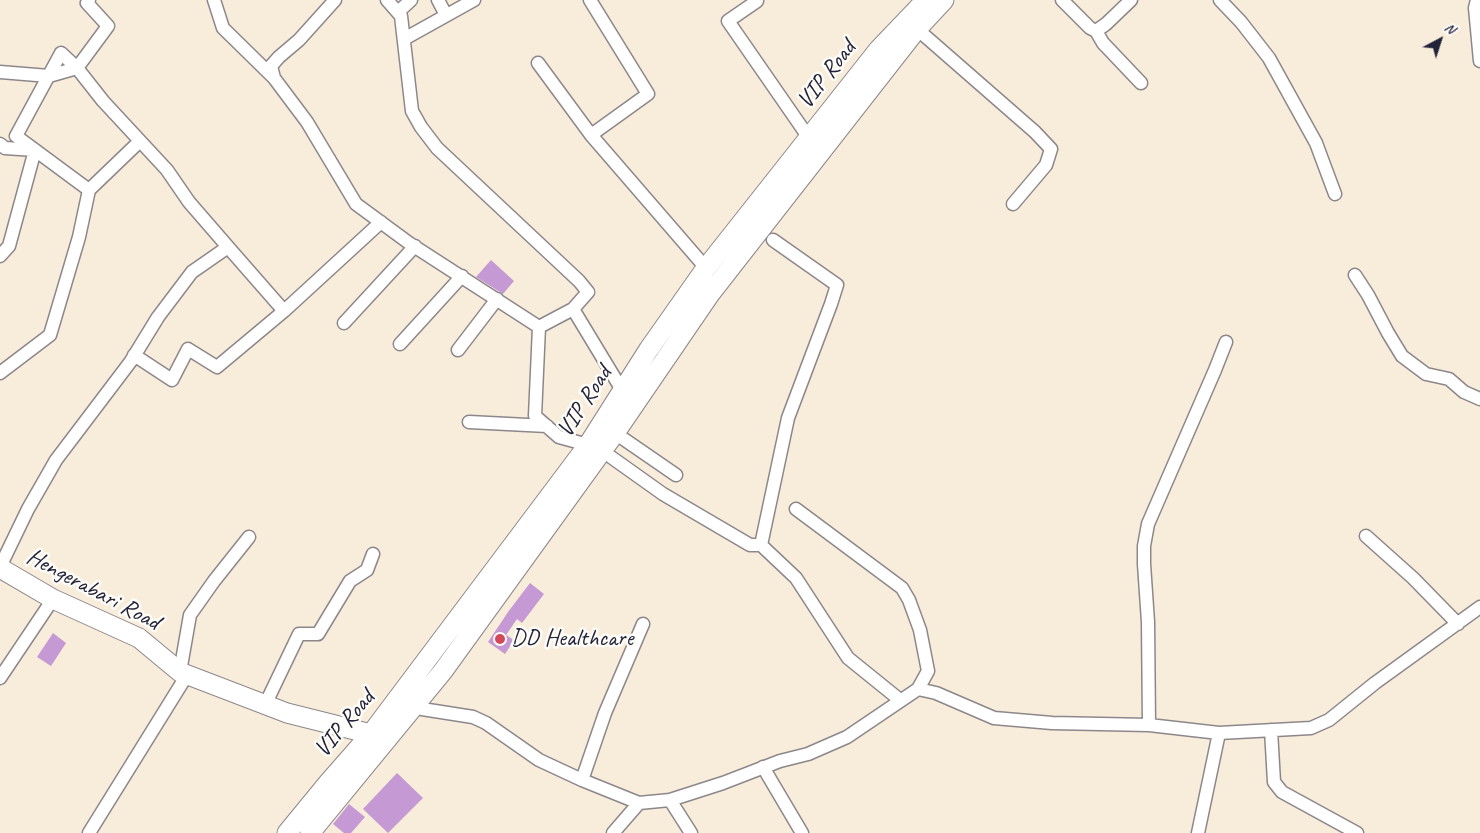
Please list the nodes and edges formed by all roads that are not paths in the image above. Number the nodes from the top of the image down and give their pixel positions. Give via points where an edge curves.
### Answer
1 (89, 0) edge
2 (214, 0) edge
3 (335, 0) edge
4 (387, 0) edge
5 (411, 0) edge
6 (438, 0) edge
7 (474, 0) edge
8 (590, 0) edge
9 (926, 0) edge
10 (944, 0) edge
11 (1062, 0) edge
12 (1131, 0) edge
13 (1220, 0) edge
14 (1477, 0) edge
15 (757, 2) dead end
16 (398, 12) junction
17 (446, 15) junction
18 (917, 29) junction
19 (1096, 31) junction
20 (404, 39) junction
21 (1480, 61) edge
22 (538, 63) dead end
23 (77, 68) junction
24 (0, 72) edge
25 (49, 75) junction
26 (274, 78) junction
27 (1141, 83) dead end
28 (591, 135) junction
29 (810, 138) junction
30 (140, 141) junction
31 (0, 144) edge
32 (35, 150) junction
33 (89, 190) junction
34 (1335, 194) dead end
35 (1013, 204) dead end
36 (381, 222) junction
37 (772, 240) dead end
38 (415, 246) junction
39 (228, 247) junction
40 (0, 256) edge
41 (706, 268) junction
42 (1355, 275) dead end
43 (462, 276) junction
44 (497, 300) junction
45 (573, 309) junction
46 (284, 311) junction
47 (344, 323) dead end
48 (539, 327) junction
49 (1226, 342) dead end
50 (400, 344) dead end
51 (458, 350) dead end
52 (134, 355) junction
53 (0, 373) edge
54 (622, 390) junction
55 (1480, 398) edge
56 (469, 422) dead end
57 (547, 426) junction
58 (615, 433) junction
59 (588, 445) junction
60 (611, 457) dead end
61 (676, 475) dead end
62 (796, 510) dead end
63 (1366, 536) dead end
64 (249, 538) dead end
65 (761, 545) junction
66 (373, 554) dead end
67 (0, 567) edge
68 (53, 599) junction
69 (1480, 606) edge
70 (642, 624) dead end
71 (1458, 624) junction
72 (183, 674) junction
73 (0, 678) edge
74 (918, 689) junction
75 (408, 699) junction
76 (900, 700) junction
77 (265, 705) junction
78 (1148, 725) junction
79 (1271, 730) junction
80 (1219, 733) junction
81 (378, 738) junction
82 (763, 767) junction
83 (582, 780) junction
84 (670, 800) junction
85 (639, 803) junction
86 (89, 833) edge
87 (287, 833) edge
88 (310, 833) edge
89 (613, 833) edge
90 (691, 833) edge
91 (802, 833) edge
92 (1198, 833) edge
93 (1357, 833) edge

1 - 23 street via 87,3 108,26
2 - 26 street via 224,28
3 - 26 street via 271,66
4 - 16 street
5 - 16 street
6 - 17 street
7 - 17 street
8 - 28 street via 648,94
9 - 29 main road, VIP Road via 879,49
10 - 18 main road, VIP Road
11 - 19 street
12 - 19 street
13 - 34 street via 1269,58 1316,143
14 - 21 street
15 - 29 street via 728,21
16 - 20 street
17 - 20 street
18 - 35 street via 1051,149 1046,165
18 - 58 main road, VIP Road via 710,294
19 - 27 street via 1103,43
20 - 45 street via 412,111 421,127 437,148 588,292
22 - 28 street
23 - 25 street
23 - 25 street via 61,53
23 - 30 street
24 - 25 street
25 - 32 street via 16,136
26 - 36 street via 307,122 356,204
28 - 41 street
29 - 41 main road, VIP Road
30 - 33 street
30 - 39 street
31 - 32 street via 5,148
32 - 33 street
32 - 40 street via 9,246
33 - 53 street via 79,237 50,334
36 - 38 street
36 - 46 street
37 - 65 street via 837,285 788,418
38 - 43 street
38 - 47 street
39 - 46 street
39 - 52 street via 192,272
41 - 54 main road, VIP Road
42 - 55 street via 1402,356 1426,374 1449,379 1464,392
43 - 44 street
43 - 50 street
44 - 48 street
44 - 51 street
45 - 48 street
45 - 54 street
46 - 52 street via 217,367 188,349 172,380
48 - 57 street via 536,416
49 - 78 street via 1148,524 1144,564 1148,622
52 - 67 street via 56,460
54 - 59 main road, VIP Road
56 - 57 street
57 - 59 street via 560,437
58 - 61 street
58 - 75 main road, VIP Road via 443,671
59 - 75 main road, VIP Road
60 - 65 street via 662,494 750,545
62 - 74 street via 902,588 920,630 928,672
63 - 71 street
64 - 72 street via 190,615
65 - 76 street via 796,578 848,658
66 - 77 street via 367,570 350,581 318,634 298,634
67 - 68 main road, Hengerabari Road
68 - 72 main road, Hengerabari Road via 139,638
68 - 73 street
69 - 71 street
70 - 83 street via 605,713
71 - 79 street via 1329,720 1311,728
72 - 77 main road, Hengerabari Road
72 - 86 street
74 - 76 street
74 - 78 street via 936,693 994,718
75 - 81 main road, VIP Road
75 - 83 street via 422,709 473,717 486,723 540,760
76 - 82 street via 846,737 808,754
77 - 81 main road, Hengerabari Road
78 - 80 street
79 - 80 street
79 - 93 street via 1274,782 1282,792
80 - 92 street
81 - 87 main road, VIP Road via 328,783
81 - 88 main road, VIP Road
82 - 84 street
82 - 91 street
83 - 85 street
84 - 85 street
84 - 90 street
85 - 89 street

